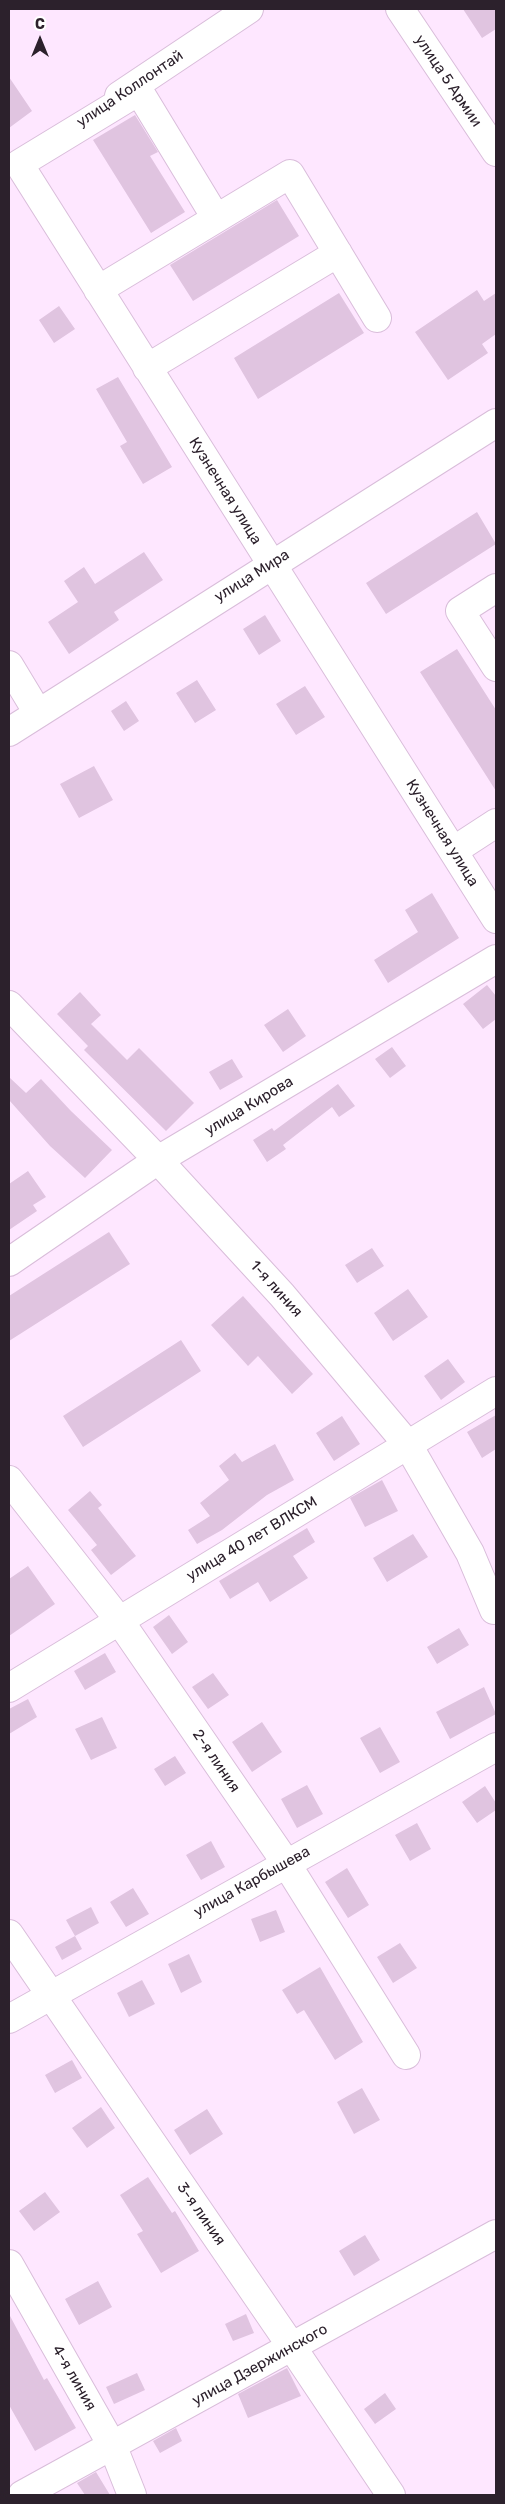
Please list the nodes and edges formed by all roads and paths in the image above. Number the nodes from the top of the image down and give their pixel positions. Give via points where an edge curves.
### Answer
1 (250, 9) edge
2 (400, 9) edge
3 (496, 152) edge
4 (14, 163) edge
5 (216, 218) junction
6 (338, 253) junction
7 (98, 290) junction
8 (377, 318) dead end
9 (147, 368) junction
10 (496, 423) edge
11 (270, 564) junction
12 (496, 588) edge
13 (9, 665) edge
14 (496, 667) edge
15 (38, 713) junction
16 (9, 732) edge
17 (496, 823) edge
18 (453, 851) junction
19 (496, 919) edge
20 (496, 959) edge
21 (9, 1005) edge
22 (158, 1160) junction
23 (9, 1262) edge
24 (496, 1391) edge
25 (408, 1445) junction
26 (9, 1480) edge
27 (494, 1610) dead end
28 (119, 1620) junction
29 (9, 1688) edge
30 (496, 1746) edge
31 (286, 1863) junction
32 (9, 1934) edge
33 (50, 1996) junction
34 (9, 2019) edge
35 (406, 2055) dead end
36 (496, 2234) edge
37 (9, 2264) edge
38 (292, 2347) junction
39 (113, 2446) junction
40 (22, 2495) edge
41 (132, 2495) edge
42 (391, 2495) edge

1 - 4 street, улица Коллонтай
2 - 3 street, улица 5 Армии
4 - 5 street via 139,92
4 - 7 street, Кузнечная улица
5 - 6 street via 290,174
5 - 7 street
6 - 8 street
6 - 9 street
7 - 9 street, Кузнечная улица
9 - 11 street, Кузнечная улица
10 - 11 street, улица Мира
11 - 15 street, улица Мира
11 - 18 street, Кузнечная улица
12 - 14 street via 460,611
13 - 15 street
15 - 16 street, улица Мира
17 - 18 street
18 - 19 street, Кузнечная улица
20 - 22 street, улица Кирова
21 - 22 street, 1-я линия
22 - 23 street, улица Кирова
22 - 25 street, 1-я линия via 282,1295
24 - 25 street, улица 40 лет ВЛКСМ
25 - 27 street, 1-я линия via 470,1553
25 - 28 street, улица 40 лет ВЛКСМ
26 - 28 street, 2-я линия
28 - 29 street, улица 40 лет ВЛКСМ
28 - 31 street, 2-я линия
30 - 31 street, улица Карбышева
31 - 33 street, улица Карбышева
31 - 35 street, 2-я линия
32 - 33 street, 3-я линия
33 - 34 street, улица Карбышева
33 - 38 street, 3-я линия
36 - 38 street, улица Дзержинского
37 - 39 street, 4-я линия
38 - 39 street, улица Дзержинского
38 - 42 street, 3-я линия
39 - 40 street, улица Дзержинского
39 - 41 street, 4-я линия

